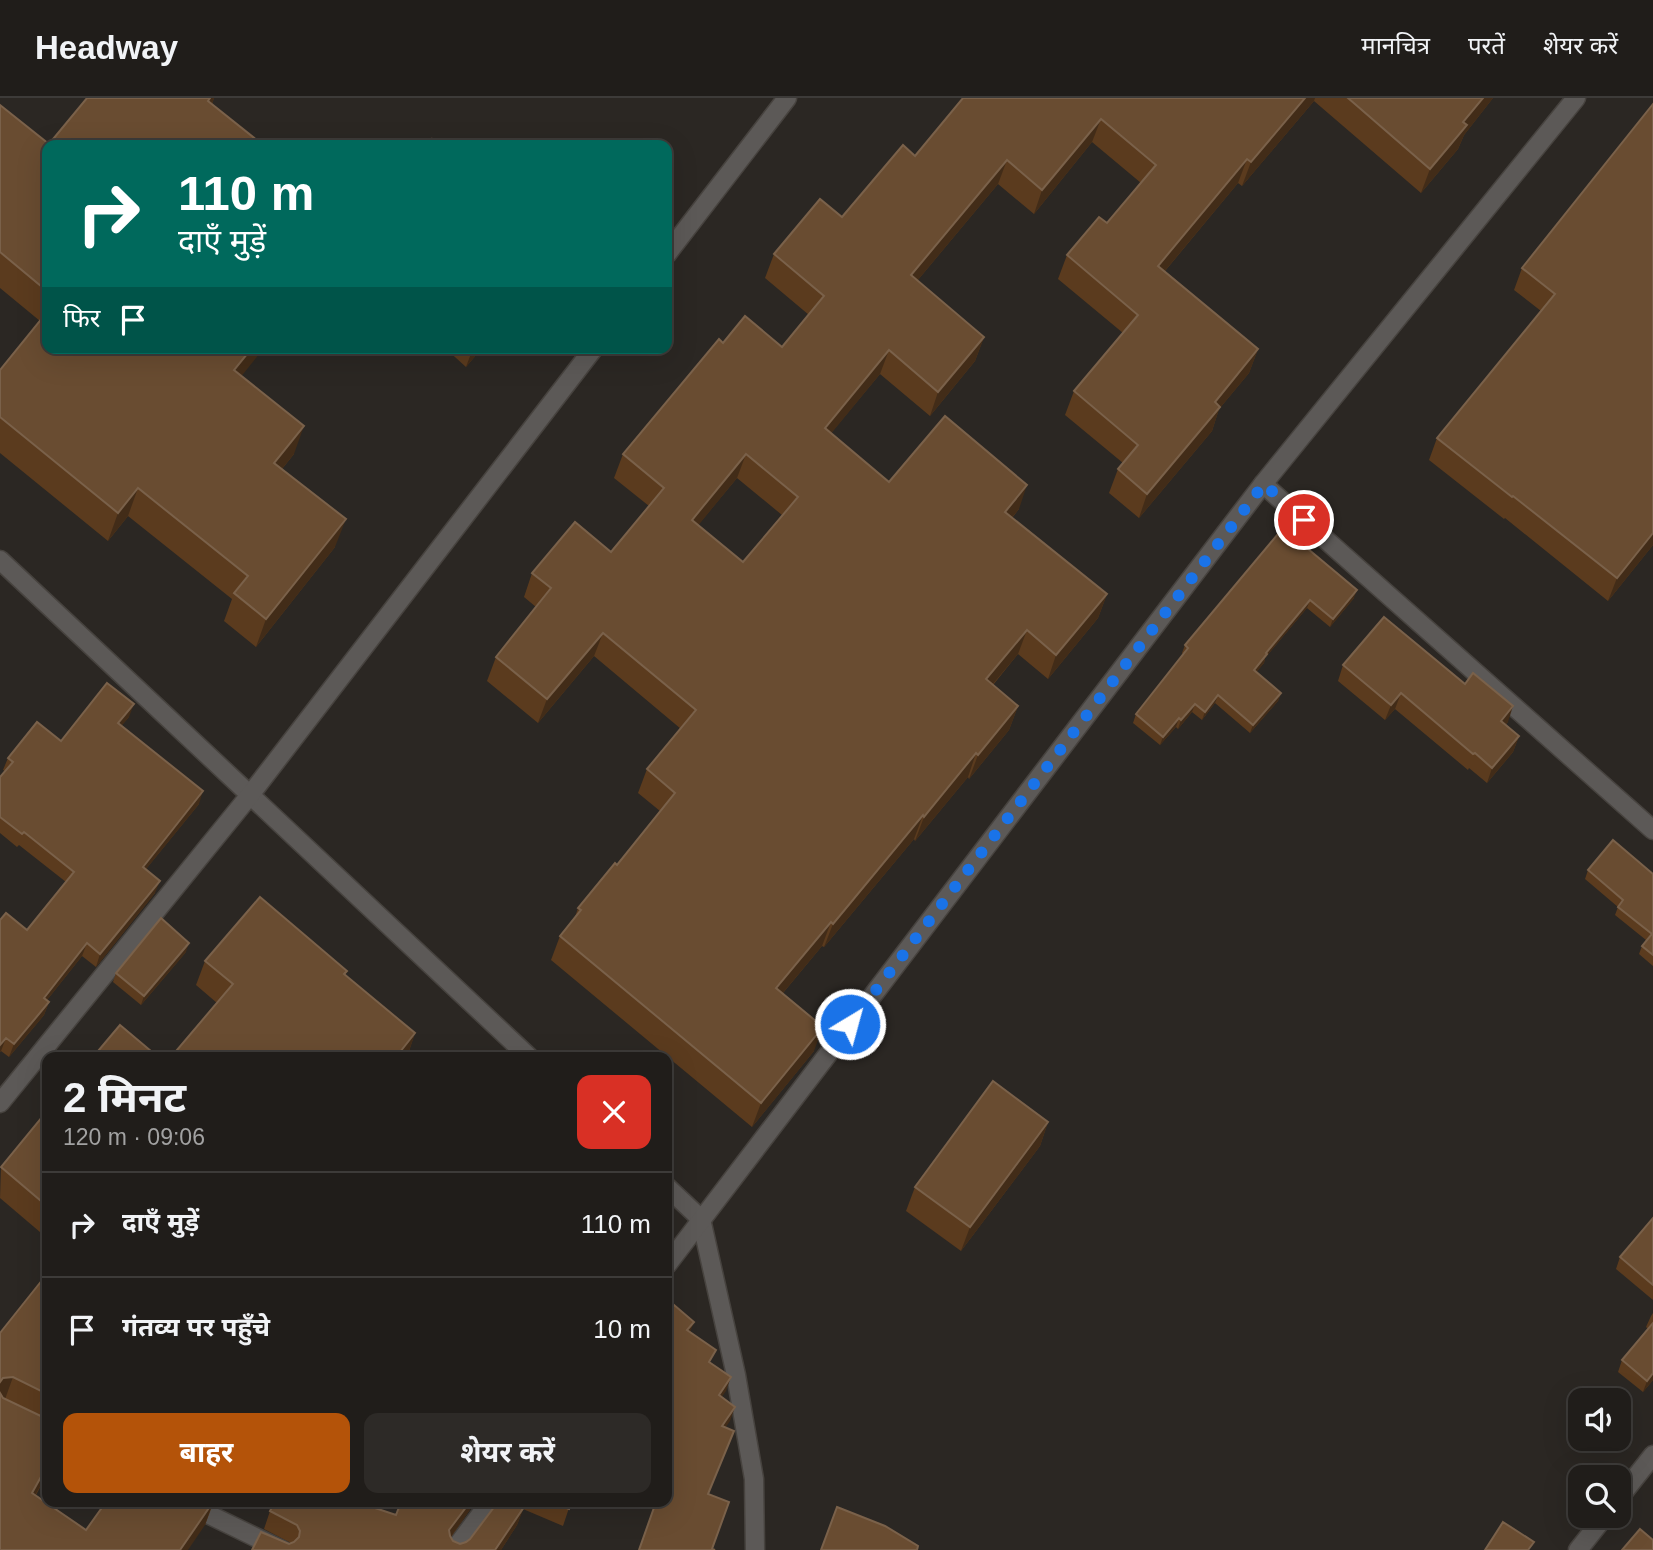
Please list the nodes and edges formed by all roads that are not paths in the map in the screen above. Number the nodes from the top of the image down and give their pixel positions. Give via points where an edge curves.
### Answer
1 (787, 98) edge
2 (1576, 98) edge
3 (672, 248) edge
4 (589, 354) edge
5 (1264, 484) junction
6 (0, 560) edge
7 (250, 795) junction
8 (1653, 830) edge
9 (524, 1052) edge
10 (0, 1103) edge
11 (672, 1192) edge
12 (701, 1219) junction
13 (672, 1258) edge
14 (1653, 1455) edge
15 (1631, 1483) edge
16 (193, 1507) edge
17 (486, 1507) edge
18 (1595, 1528) edge
19 (282, 1550) edge
20 (454, 1550) edge
21 (755, 1550) edge
22 (1578, 1550) edge

1 - 3 street
2 - 5 street
4 - 7 street
5 - 8 street
5 - 12 street
6 - 7 street
7 - 9 street
7 - 10 street
11 - 12 street
12 - 13 street
12 - 21 street via 754,1479
14 - 15 street
16 - 19 street
17 - 20 street
18 - 22 street

